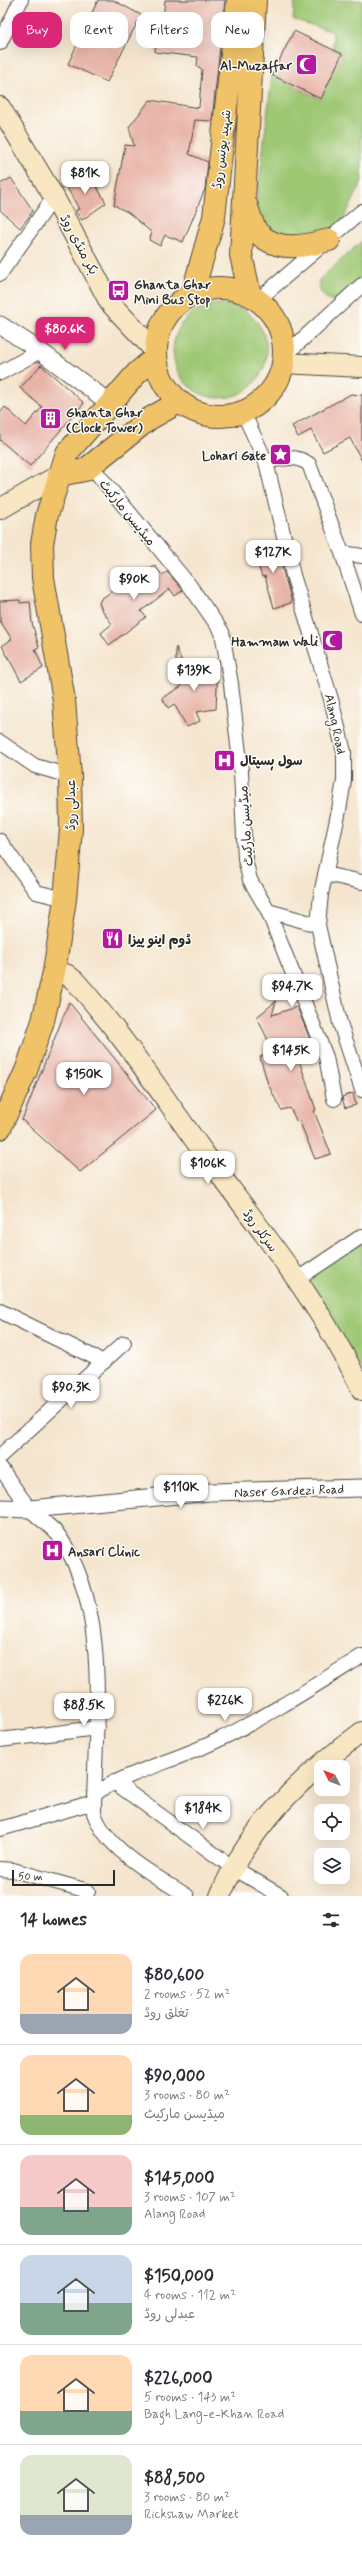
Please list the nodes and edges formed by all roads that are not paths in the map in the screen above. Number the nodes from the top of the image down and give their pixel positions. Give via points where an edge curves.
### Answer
1 (21, 0) edge
2 (238, 0) edge
3 (255, 0) edge
4 (0, 43) edge
5 (0, 107) edge
6 (54, 198) junction
7 (244, 200) junction
8 (362, 211) edge
9 (329, 240) junction
10 (0, 274) edge
11 (362, 285) edge
12 (192, 295) junction
13 (254, 298) junction
14 (0, 325) edge
15 (40, 351) junction
16 (156, 355) junction
17 (284, 359) junction
18 (362, 367) edge
19 (0, 373) edge
20 (179, 402) junction
21 (111, 404) junction
22 (243, 412) junction
23 (266, 462) junction
24 (91, 466) junction
25 (59, 475) junction
26 (0, 509) edge
27 (342, 553) junction
28 (362, 556) edge
29 (362, 614) edge
30 (0, 742) edge
31 (70, 776) junction
32 (0, 841) edge
33 (325, 874) junction
34 (362, 882) edge
35 (66, 899) junction
36 (268, 911) junction
37 (318, 925) junction
38 (54, 972) junction
39 (362, 1090) edge
40 (334, 1099) dead end
41 (0, 1128) edge
42 (362, 1236) edge
43 (296, 1280) junction
44 (0, 1311) edge
45 (124, 1343) dead end
46 (104, 1362) junction
47 (362, 1390) edge
48 (0, 1456) edge
49 (0, 1467) edge
50 (362, 1488) edge
51 (0, 1508) edge
52 (30, 1509) junction
53 (362, 1656) edge
54 (97, 1728) junction
55 (362, 1732) edge
56 (0, 1740) edge
57 (114, 1782) junction
58 (94, 1798) junction
59 (0, 1829) edge
60 (232, 1867) junction
61 (0, 1869) edge
62 (86, 1896) edge
63 (187, 1896) edge
64 (220, 1896) edge
65 (281, 1896) edge

1 - 4 street
2 - 12 main road, شہید یونس روڈ via 214,217
3 - 7 main road, شہید یونس روڈ
5 - 6 main road, بکر منڈی روڈ
6 - 10 street
6 - 16 main road, بکر منڈی روڈ via 110,303
7 - 9 main road via 258,232 267,239 282,246 300,247
7 - 13 main road, شہید یونس روڈ via 241,255
8 - 9 street
9 - 13 street
11 - 17 street
12 - 13 main road via 215,288 239,291
12 - 16 main road via 173,309 166,318 160,329
13 - 17 main road via 278,324 283,340
14 - 15 street
15 - 19 street
15 - 21 street
16 - 20 main road via 163,382
16 - 21 main road, عبدلی روڈ
17 - 18 main road
17 - 22 main road via 279,376 269,393 255,406
20 - 22 main road via 210,415 226,416
20 - 24 main road via 148,419
21 - 25 main road, عبدلی روڈ via 67,453
22 - 23 street, Alang Road
23 - 27 street via 292,457 300,458 309,464
23 - 33 street, Alang Road via 293,575 331,699 344,752 340,810
24 - 25 main road via 81,471
24 - 36 street, میڈیسن مارکیٹ via 190,586 222,632 241,770 245,859 250,880
25 - 26 main road
25 - 31 main road, عبدلی روڈ via 47,515 42,544 43,578 64,700
27 - 28 street
27 - 29 street
30 - 31 street via 35,766
31 - 35 main road, عبدلی روڈ via 71,829
32 - 35 street via 36,892
33 - 34 street
33 - 37 street, Alang Road
35 - 38 main road, عبدلی روڈ
36 - 37 street
36 - 40 street, میڈیسن مارکیٹ via 326,1057
37 - 39 street, Alang Road via 340,1023
38 - 41 main road, عبدلی روڈ via 43,1021 26,1071
38 - 43 main road, سرکلر روڈ via 66,974 76,981 119,1035
42 - 43 street
43 - 47 main road, سرکلر روڈ via 351,1366
44 - 46 street
45 - 46 street
46 - 48 street
49 - 52 street
50 - 52 street, Naser Gardezi Road via 210,1492
51 - 52 street, Naser Gardezi Road
52 - 54 street via 58,1535 77,1571 88,1603 94,1637
53 - 57 street via 214,1743
54 - 56 street
54 - 58 street
55 - 60 main road via 288,1793
57 - 58 street
57 - 60 street
58 - 59 street
58 - 63 street via 94,1813 98,1827 107,1838 146,1870
60 - 64 main road
60 - 65 street
61 - 62 street via 88,1891

